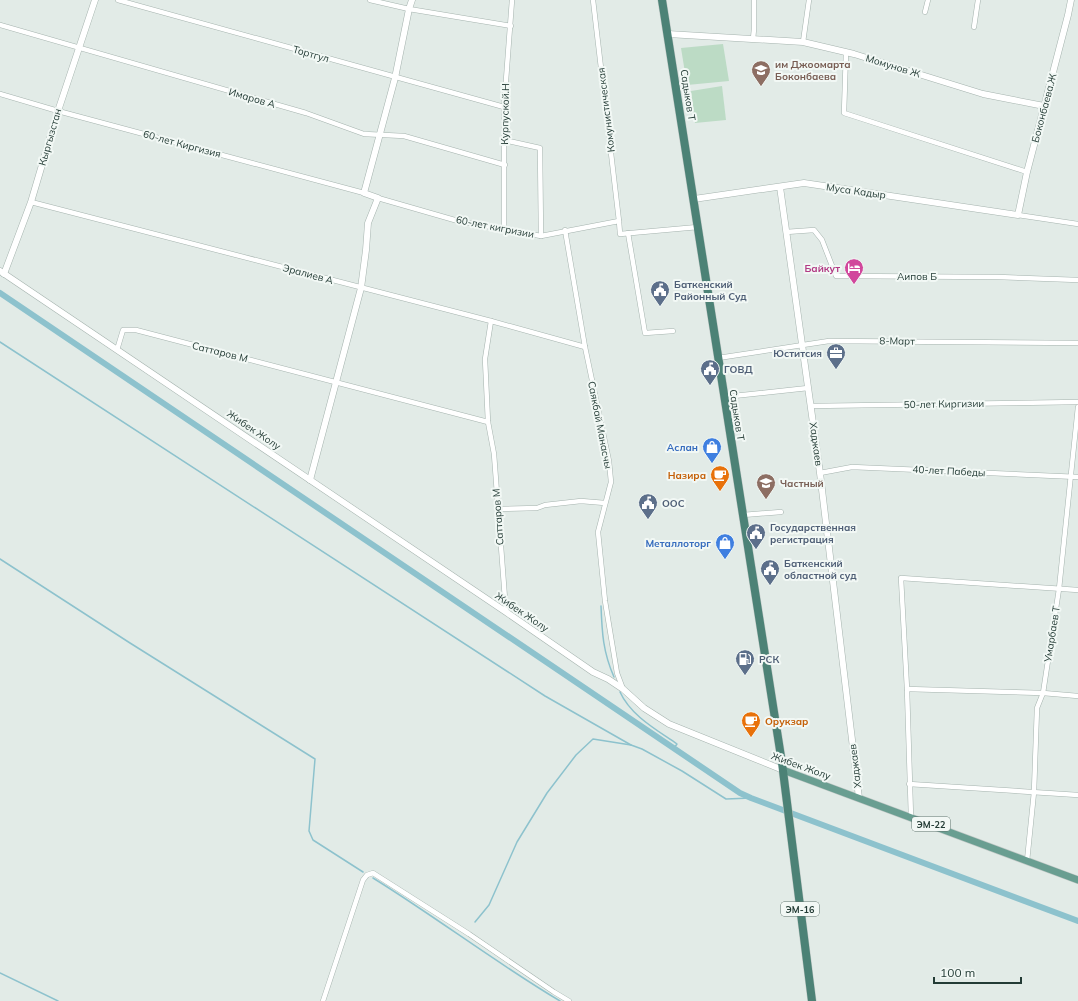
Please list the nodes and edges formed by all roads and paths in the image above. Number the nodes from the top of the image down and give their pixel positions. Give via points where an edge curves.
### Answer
1 (95, 0) edge
2 (118, 0) edge
3 (370, 0) edge
4 (412, 0) edge
5 (512, 0) edge
6 (593, 0) edge
7 (662, 0) edge
8 (754, 0) edge
9 (809, 0) edge
10 (928, 0) edge
11 (978, 0) edge
12 (1071, 0) edge
13 (409, 9) junction
14 (925, 12) dead end
15 (0, 25) edge
16 (511, 26) junction
17 (974, 27) dead end
18 (668, 34) junction
19 (753, 39) junction
20 (803, 42) junction
21 (79, 49) junction
22 (846, 52) junction
23 (395, 78) junction
24 (0, 94) edge
25 (1044, 106) junction
26 (504, 107) junction
27 (58, 111) junction
28 (380, 134) junction
29 (504, 140) junction
30 (505, 165) junction
31 (1027, 172) junction
32 (780, 186) junction
33 (364, 193) junction
34 (378, 198) junction
35 (694, 199) junction
36 (32, 202) junction
37 (1018, 216) junction
38 (618, 221) junction
39 (1078, 224) edge
40 (698, 227) junction
41 (504, 229) junction
42 (565, 230) junction
43 (786, 232) junction
44 (628, 233) junction
45 (541, 236) junction
46 (2, 273) edge
47 (1078, 280) edge
48 (361, 288) junction
49 (491, 321) junction
50 (673, 331) dead end
51 (1078, 343) edge
52 (802, 344) junction
53 (585, 347) junction
54 (117, 350) junction
55 (718, 358) junction
56 (336, 382) junction
57 (808, 388) junction
58 (724, 397) junction
59 (1078, 402) edge
60 (811, 406) junction
61 (1078, 407) edge
62 (488, 422) junction
63 (820, 473) junction
64 (1071, 476) junction
65 (1078, 477) edge
66 (310, 480) junction
67 (606, 503) junction
68 (498, 509) junction
69 (781, 512) dead end
70 (743, 515) junction
71 (1059, 589) junction
72 (1078, 590) edge
73 (506, 612) junction
74 (624, 689) junction
75 (907, 689) junction
76 (1043, 693) junction
77 (1078, 696) edge
78 (782, 767) junction
79 (910, 784) junction
80 (1034, 792) junction
81 (1078, 795) edge
82 (859, 798) junction
83 (911, 817) junction
84 (1027, 861) junction
85 (1078, 880) edge
86 (323, 1001) edge
87 (569, 1001) edge
88 (812, 1001) edge

1 - 21 street, Кыргызстан
2 - 23 street, Тортгул
3 - 13 street
4 - 13 street
5 - 16 street, Курпуской.Н
6 - 38 street, Комунистическая
7 - 18 highway, Садыков Т / ЭМ-16
8 - 19 street
9 - 20 street
10 - 14 street
11 - 17 street
12 - 25 street, Боконбаева.Ж
13 - 16 street
13 - 23 street
15 - 21 street, Имаров А
16 - 26 street, Курпуской.Н
18 - 19 street, Момунов Ж
18 - 35 highway, Садыков Т / ЭМ-16
19 - 20 street, Момунов Ж
20 - 22 street, Момунов Ж
21 - 27 street, Кыргызстан
21 - 28 street, Имаров А via 306,113 364,134
22 - 25 street, Момунов Ж via 983,94
22 - 31 street via 844,113
23 - 26 street, Тортгул
23 - 28 street
24 - 27 street, 60-лет Киргизия
25 - 31 street, Боконбаева.Ж
26 - 29 street, Курпуской.Н
27 - 33 street, 60-лет Киргизия
27 - 36 street, Кыргызстан
28 - 30 street, Имаров А via 404,136
28 - 33 street
29 - 30 street, Курпуской.Н
29 - 45 street via 540,148
30 - 41 street, Курпуской.Н
31 - 37 street, Боконбаева.Ж
32 - 35 street, Муса Кадыр
32 - 37 street, Муса Кадыр via 804,183
32 - 43 street, Хаджаев
33 - 34 street
34 - 41 street, 60-лет кигризии via 458,220
34 - 48 street via 368,223
35 - 40 highway, Садыков Т / ЭМ-16
36 - 46 street, Кыргызстан
36 - 48 street, Эралиев А
37 - 39 street
38 - 42 street, 60-лет кигризии
38 - 44 street via 620,234
40 - 44 street
40 - 55 highway, Садыков Т / ЭМ-16
41 - 45 street, 60-лет кигризии
42 - 45 street, 60-лет кигризии
42 - 53 street, Саякбай Манасчы
43 - 47 street, Аипов Б via 814,230 822,240 836,276
43 - 52 street, Хаджаев
44 - 50 street via 645,333
46 - 54 street, Жибек Жолу
48 - 49 street, Эралиев А
48 - 56 street
49 - 53 street, Эралиев А
49 - 62 street, Саттаров М via 485,359
51 - 52 street, 8-Март via 829,340
52 - 55 street, 8-Март
52 - 57 street, Хаджаев
53 - 67 street, Саякбай Манасчы via 609,461 611,482
54 - 56 street, Саттаров М via 123,330 136,330
54 - 66 street, Жибек Жолу
55 - 58 highway, Садыков Т / ЭМ-16
56 - 62 street, Саттаров М
56 - 66 street
57 - 58 street
57 - 60 street, Хаджаев
58 - 70 highway, Садыков Т / ЭМ-16
59 - 60 street, 50-лет Киргизии
60 - 63 street, Хаджаев
61 - 64 street, Умарбаев Т
62 - 68 street, Саттаров М via 494,454
63 - 64 street, 40-лет Пабеды via 852,467
63 - 82 street, Хаджаев
64 - 65 street, 40-лет Пабеды
64 - 71 street, Умарбаев Т
66 - 73 street, Жибек Жолу
67 - 68 street via 582,501 537,508
67 - 74 street, Саякбай Манасчы via 598,540 617,673
68 - 73 street, Саттаров М
69 - 70 street
70 - 78 highway, Садыков Т / ЭМ-16
71 - 72 street
71 - 75 street via 901,578
71 - 76 street, Умарбаев Т
73 - 74 street, Жибек Жолу via 593,672
74 - 78 street, Жибек Жолу via 644,708 669,724
75 - 76 street
75 - 79 street
76 - 77 street
76 - 80 street, Умарбаев Т via 1037,708
78 - 82 main road, Жибек Жолу / ЭМ-22
78 - 88 highway, ЭМ-16
79 - 80 street
79 - 83 street
80 - 81 street
80 - 84 street, Умарбаев Т
82 - 83 main road, Жибек Жолу / ЭМ-22
83 - 84 main road, Жибек Жолу / ЭМ-22
84 - 85 main road, Жибек Жолу / ЭМ-22
86 - 87 street via 363,880 373,873

